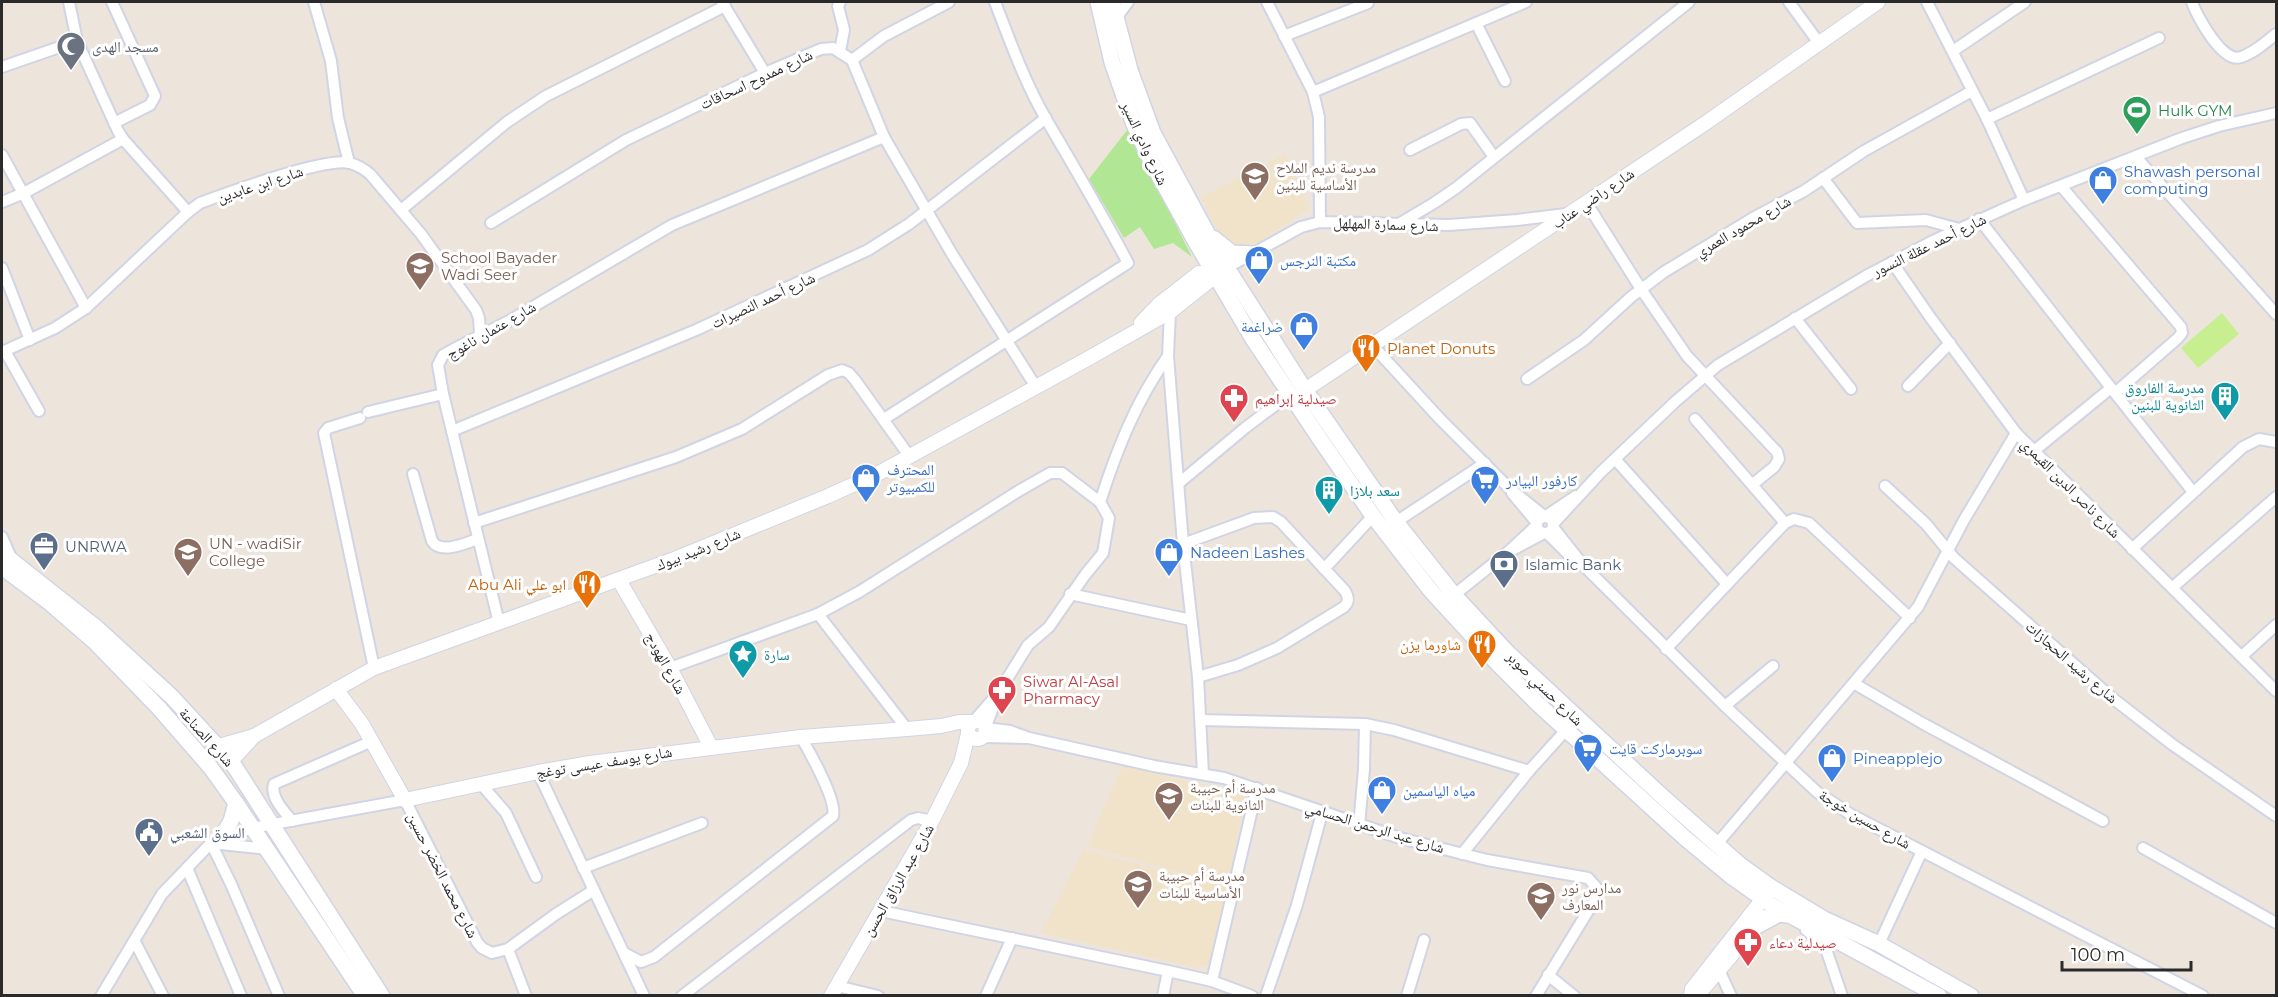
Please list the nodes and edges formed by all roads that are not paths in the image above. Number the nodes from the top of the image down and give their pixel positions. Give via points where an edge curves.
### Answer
1 (69, 2) edge
2 (112, 2) edge
3 (314, 2) edge
4 (840, 2) edge
5 (949, 2) edge
6 (995, 2) edge
7 (1098, 2) edge
8 (1112, 2) edge
9 (1128, 2) edge
10 (1267, 2) edge
11 (1526, 2) edge
12 (1689, 2) edge
13 (1789, 2) edge
14 (1878, 2) edge
15 (1927, 2) edge
16 (2025, 2) edge
17 (2192, 2) edge
18 (1368, 3) edge
19 (724, 4) edge
20 (1116, 18) junction
21 (1476, 23) junction
22 (2277, 34) edge
23 (1284, 36) junction
24 (2159, 38) dead end
25 (77, 41) junction
26 (1819, 43) junction
27 (840, 51) junction
28 (1953, 51) junction
29 (852, 60) junction
30 (2, 67) edge
31 (765, 73) junction
32 (1504, 81) dead end
33 (1972, 91) junction
34 (1313, 92) junction
35 (2277, 113) edge
36 (1046, 118) junction
37 (1987, 119) junction
38 (114, 123) junction
39 (884, 136) junction
40 (123, 140) junction
41 (1410, 150) dead end
42 (2, 154) edge
43 (1494, 157) junction
44 (2136, 157) junction
45 (349, 163) junction
46 (1823, 178) junction
47 (2061, 186) junction
48 (24, 193) junction
49 (2024, 201) junction
50 (2, 202) edge
51 (1586, 202) junction
52 (401, 210) junction
53 (926, 211) junction
54 (188, 212) junction
55 (1570, 213) junction
56 (1979, 219) junction
57 (1320, 222) junction
58 (491, 223) dead end
59 (1396, 225) junction
60 (1959, 229) junction
61 (1207, 232) junction
62 (1253, 254) junction
63 (1892, 262) junction
64 (2, 272) edge
65 (1220, 272) junction
66 (1641, 289) junction
67 (86, 308) junction
68 (1170, 312) junction
69 (2277, 314) edge
70 (1795, 318) junction
71 (480, 334) junction
72 (1129, 335) junction
73 (30, 340) junction
74 (1008, 340) junction
75 (1950, 343) junction
76 (1373, 346) junction
77 (3, 352) edge
78 (1168, 356) junction
79 (1704, 376) junction
80 (1527, 379) dead end
81 (1908, 386) dead end
82 (1036, 387) junction
83 (1851, 389) dead end
84 (2113, 390) junction
85 (1298, 392) junction
86 (443, 394) junction
87 (39, 411) dead end
88 (1695, 418) dead end
89 (884, 419) junction
90 (452, 431) junction
91 (2016, 433) junction
92 (2277, 442) edge
93 (2034, 452) junction
94 (910, 457) junction
95 (1615, 459) junction
96 (1485, 463) junction
97 (413, 474) dead end
98 (1355, 477) junction
99 (1179, 483) junction
100 (1753, 484) junction
101 (1885, 486) dead end
102 (2193, 492) junction
103 (2277, 497) edge
104 (1100, 502) junction
105 (1373, 516) junction
106 (1396, 522) junction
107 (1785, 522) junction
108 (474, 523) junction
109 (1545, 525) junction
110 (2, 537) edge
111 (478, 539) junction
112 (1183, 544) junction
113 (2132, 549) junction
114 (1948, 550) junction
115 (2, 553) edge
116 (8, 565) edge
117 (1324, 568) junction
118 (619, 580) junction
119 (1727, 584) junction
120 (2173, 587) junction
121 (1070, 594) junction
122 (1454, 595) junction
123 (818, 614) junction
124 (1910, 618) junction
125 (1191, 620) junction
126 (499, 623) junction
127 (2277, 625) edge
128 (1666, 649) junction
129 (2242, 656) junction
130 (1773, 666) dead end
131 (374, 668) junction
132 (670, 669) junction
133 (1198, 677) junction
134 (1855, 684) junction
135 (336, 688) junction
136 (2277, 691) edge
137 (1725, 706) junction
138 (1201, 720) junction
139 (1365, 724) junction
140 (907, 729) junction
141 (977, 730) junction
142 (1566, 730) junction
143 (254, 736) junction
144 (801, 736) junction
145 (372, 741) junction
146 (219, 746) junction
147 (711, 747) junction
148 (231, 761) junction
149 (1785, 763) junction
150 (1529, 771) junction
151 (538, 772) junction
152 (1203, 774) junction
153 (481, 784) junction
154 (1257, 788) junction
155 (405, 800) junction
156 (236, 803) junction
157 (1322, 813) junction
158 (2277, 816) edge
159 (292, 821) junction
160 (932, 821) junction
161 (2103, 821) dead end
162 (702, 823) dead end
163 (270, 824) junction
164 (1359, 826) junction
165 (252, 828) junction
166 (216, 841) junction
167 (1716, 845) junction
168 (2144, 848) dead end
169 (268, 849) junction
170 (1922, 851) junction
171 (1462, 854) junction
172 (187, 868) junction
173 (583, 868) junction
174 (536, 877) dead end
175 (594, 890) junction
176 (1772, 897) junction
177 (881, 911) junction
178 (1788, 915) junction
179 (2277, 923) edge
180 (1757, 926) junction
181 (1012, 938) junction
182 (1424, 940) dead end
183 (135, 942) junction
184 (1879, 944) junction
185 (508, 949) junction
186 (624, 953) junction
187 (1168, 970) junction
188 (1719, 970) junction
189 (1548, 975) junction
190 (1212, 981) junction
191 (834, 991) edge
192 (101, 996) edge
193 (163, 996) edge
194 (241, 996) edge
195 (279, 996) edge
196 (365, 996) edge
197 (382, 996) edge
198 (526, 996) edge
199 (644, 996) edge
200 (682, 996) edge
201 (878, 996) edge
202 (986, 996) edge
203 (1163, 996) edge
204 (1252, 996) edge
205 (1266, 996) edge
206 (1407, 996) edge
207 (1536, 996) edge
208 (1574, 996) edge
209 (1691, 996) edge
210 (1697, 996) edge
211 (1731, 996) edge
212 (1842, 996) edge
213 (1939, 996) edge
214 (1971, 996) edge
215 (2203, 996) edge

1 - 25 street
2 - 38 street via 155,96 150,105
3 - 45 street via 332,61 338,118
4 - 27 street via 844,30
5 - 29 street via 884,36
6 - 36 street
7 - 65 main road, شارع وادي السير via 1112,62 1133,122 1155,170
8 - 20 main road, شارع وادي السير
9 - 20 street
10 - 23 street
11 - 21 street
12 - 43 street
13 - 26 street
14 - 26 street, شارع راضي عناب
15 - 28 street
16 - 28 street
17 - 22 street via 2219,46 2233,58 2241,58
18 - 23 street
19 - 31 street
19 - 52 street via 546,96 490,135
20 - 61 main road, شارع وادي السير via 1153,133
21 - 32 street
21 - 34 street
23 - 34 street
24 - 37 street
25 - 30 street
25 - 38 street
26 - 51 street, شارع راضي عناب
27 - 29 street
27 - 31 street, شارع ممدوح اسحاقات via 821,49
28 - 33 street
29 - 39 street
31 - 58 street, شارع ممدوح اسحاقات via 626,140
33 - 37 street
33 - 46 street, شارع محمود العمري via 1863,151
34 - 57 street via 1320,133
35 - 44 street, شارع أحمد عقلة النسور via 2219,126
36 - 53 street, شارع أحمد النصيرات
36 - 74 street via 1128,263
37 - 49 street
38 - 40 street
39 - 53 street
39 - 71 street, شارع عثمان ناغوج via 672,225 509,321
40 - 48 street
40 - 54 street
41 - 43 street via 1470,123
42 - 48 street
43 - 59 street via 1434,203
44 - 47 street, شارع أحمد عقلة النسور
44 - 69 street
45 - 52 street via 370,174
45 - 54 street, شارع ابن عابدين via 308,168 205,201
46 - 60 street via 1857,223 1926,220
46 - 66 street, شارع محمود العمري
47 - 49 street, شارع أحمد عقلة النسور
47 - 84 street via 2181,327 2178,338
48 - 50 street
48 - 67 street
49 - 56 street, شارع أحمد عقلة النسور
51 - 55 street, شارع راضي عناب
51 - 66 street
52 - 71 street via 476,310
53 - 74 street
53 - 90 street, شارع أحمد النصيرات via 886,240 830,269 647,351
54 - 67 street, شارع ابن عابدين
55 - 59 street, شارع سمارة المهلهل via 1460,225
55 - 76 street, شارع راضي عناب
56 - 60 street, شارع أحمد عقلة النسور
56 - 84 street
57 - 59 street, شارع سمارة المهلهل
57 - 62 street, شارع سمارة المهلهل via 1301,227
60 - 63 street, شارع أحمد عقلة النسور
61 - 62 main road via 1232,253
61 - 65 main road, شارع وادي السير
62 - 65 street, شارع سمارة المهلهل
63 - 70 street, شارع أحمد عقلة النسور
63 - 75 street, شارع ناصر الدين القيمري
64 - 73 street
65 - 68 street, شارع رشيد بيوك
65 - 72 street, شارع رشيد بيوك via 1196,276 1158,305
65 - 85 main road, شارع حسني صوبر
66 - 79 street
66 - 80 street, شارع محمود العمري via 1584,340
67 - 73 street, شارع ابن عابدين
68 - 72 street, شارع رشيد بيوك
68 - 78 street
70 - 79 street, شارع أحمد عقلة النسور
70 - 83 street
71 - 86 street, شارع عثمان ناغوج via 441,359 438,369
72 - 82 street, شارع رشيد بيوك
73 - 77 street, شارع ابن عابدين
74 - 82 street
74 - 89 street
75 - 81 street
75 - 91 street, شارع ناصر الدين القيمري
76 - 85 street, شارع راضي عناب
76 - 96 street, شارع حسين خوجة
77 - 87 street
78 - 99 street
78 - 104 street via 1138,402
79 - 95 street, شارع أحمد عقلة النسور
79 - 100 street via 1776,450 1779,457 1774,467
82 - 94 street, شارع رشيد بيوك
84 - 93 street
84 - 102 street
85 - 98 main road, شارع حسني صوبر
85 - 99 street via 1245,428
86 - 90 street, شارع عثمان ناغوج
86 - 131 street via 364,415 328,428 324,434
88 - 100 street
89 - 94 street
89 - 108 street via 849,373 842,370 759,420 706,445
90 - 108 street, شارع عثمان ناغوج
91 - 93 street, شارع ناصر الدين القيمري
91 - 114 street
92 - 102 street via 2252,441
93 - 113 street, شارع ناصر الدين القيمري
94 - 118 street, شارع رشيد بيوك via 828,496
95 - 109 street, شارع أحمد عقلة النسور
95 - 119 street
96 - 106 street
96 - 109 street, شارع حسين خوجة
97 - 111 street via 436,546
98 - 105 main road, شارع حسني صوبر
98 - 106 main road, شارع حسني صوبر
99 - 112 street
100 - 107 street
101 - 114 street, شارع رشيد الحجازات
102 - 113 street
103 - 120 street
104 - 121 street, شارع عبد الرزاق الحسن via 1109,518 1103,553
104 - 123 street via 1062,473 1050,473
105 - 117 street
105 - 142 main road, شارع حسني صوبر via 1437,598 1498,665
106 - 122 main road, شارع حسني صوبر
107 - 119 street
107 - 124 street via 1800,519 1809,523
108 - 111 street, شارع عثمان ناغوج
109 - 122 street, شارع أحمد عقلة النسور
109 - 128 street, شارع حسين خوجة
110 - 116 street
111 - 126 street, شارع عثمان ناغوج
112 - 117 street via 1254,518 1273,517
112 - 125 street
113 - 120 street, شارع ناصر الدين القيمري
114 - 124 street
114 - 158 street, شارع رشيد الحجازات via 2111,697 2181,751
115 - 116 main road, شارع الصناعة
116 - 146 main road, شارع الصناعة via 98,629
116 - 156 main road, شارع الصناعة via 95,642 159,708
117 - 133 street via 1345,591 1348,601 1344,607 1277,648
118 - 126 street, شارع رشيد بيوك
118 - 132 street, شارع الهودج
119 - 128 street
120 - 129 street, شارع ناصر الدين القيمري
121 - 125 street
121 - 141 street, شارع عبد الرزاق الحسن via 1049,627 1028,645
122 - 167 main road, شارع حسني صوبر via 1538,681
123 - 132 street
123 - 140 street
124 - 134 street
125 - 133 street
126 - 131 street, شارع رشيد بيوك
127 - 129 street
128 - 137 street, شارع حسين خوجة
129 - 136 street, شارع ناصر الدين القيمري
130 - 137 street
131 - 135 street, شارع رشيد بيوك
132 - 147 street, شارع الهودج
133 - 138 street
134 - 149 street
134 - 161 street
135 - 143 street, شارع رشيد بيوك
135 - 145 street, شارع محمد الخضر حسين
137 - 149 street, شارع حسين خوجة
138 - 139 street
138 - 152 street
139 - 150 street
139 - 164 street
140 - 141 street, شارع يوسف عيسى توغج via 941,726
140 - 144 street, شارع يوسف عيسى توغج
141 - 152 street, شارع عبد الرحمن الحسامي
141 - 160 street, شارع عبد الرزاق الحسن via 976,747 962,763
142 - 150 street
142 - 176 main road, شارع حسني صوبر via 1685,838
143 - 146 street, شارع رشيد بيوك
143 - 148 street, شارع رشيد بيوك
144 - 147 street, شارع يوسف عيسى توغج
144 - 186 street via 830,797 833,816 654,957 641,962
145 - 155 street, شارع محمد الخضر حسين
145 - 159 street via 274,784 276,798
146 - 148 main road, شارع الصناعة
147 - 151 street, شارع يوسف عيسى توغج
148 - 163 main road, شارع الصناعة
149 - 167 street
149 - 170 street, شارع حسين خوجة via 1827,799
150 - 171 street
151 - 153 street, شارع يوسف عيسى توغج
151 - 173 street
152 - 154 street, شارع عبد الرحمن الحسامي
153 - 155 street, شارع يوسف عيسى توغج
153 - 174 street via 506,813
154 - 157 street, شارع عبد الرحمن الحسامي
154 - 190 street
155 - 159 street, شارع يوسف عيسى توغج
155 - 185 street, شارع محمد الخضر حسين via 482,948 492,953
156 - 165 main road, شارع الصناعة
156 - 166 main road via 231,821
157 - 164 street, شارع عبد الرحمن الحسامي
157 - 205 street via 1297,905
159 - 163 street, شارع يوسف عيسى توغج
160 - 177 street, شارع عبد الرزاق الحسن
160 - 200 street via 911,820
162 - 173 street
163 - 165 street, شارع يوسف عيسى توغج
163 - 197 main road, شارع الصناعة
164 - 171 street, شارع عبد الرحمن الحسامي
165 - 166 street, شارع يوسف عيسى توغج
165 - 169 main road, شارع الصناعة
166 - 169 street
166 - 172 street
166 - 195 street
167 - 176 main road, شارع حسني صوبر
168 - 179 street
169 - 196 main road, شارع الصناعة
170 - 184 street
170 - 215 street, شارع حسين خوجة
171 - 189 street, شارع عبد الرحمن الحسامي via 1580,875 1593,882 1596,898
172 - 183 street via 162,894
172 - 194 street
173 - 175 street
175 - 185 street
175 - 186 street
176 - 178 main road, شارع حسني صوبر
176 - 180 street
176 - 184 main road, شارع حسني صوبر
176 - 209 street via 1692,989
177 - 181 street
177 - 191 street, شارع عبد الرزاق الحسن
178 - 180 main road via 1779,914
178 - 212 street via 1826,946
178 - 213 main road, شارع حسني صوبر
180 - 188 street
181 - 187 street
181 - 202 street
182 - 206 street
183 - 192 street
183 - 193 street
184 - 214 main road, شارع حسني صوبر
185 - 198 street
186 - 199 street
187 - 190 street
187 - 203 street
188 - 210 street
188 - 211 street
189 - 207 street, شارع عبد الرحمن الحسامي
189 - 208 street
190 - 204 street
191 - 201 street

